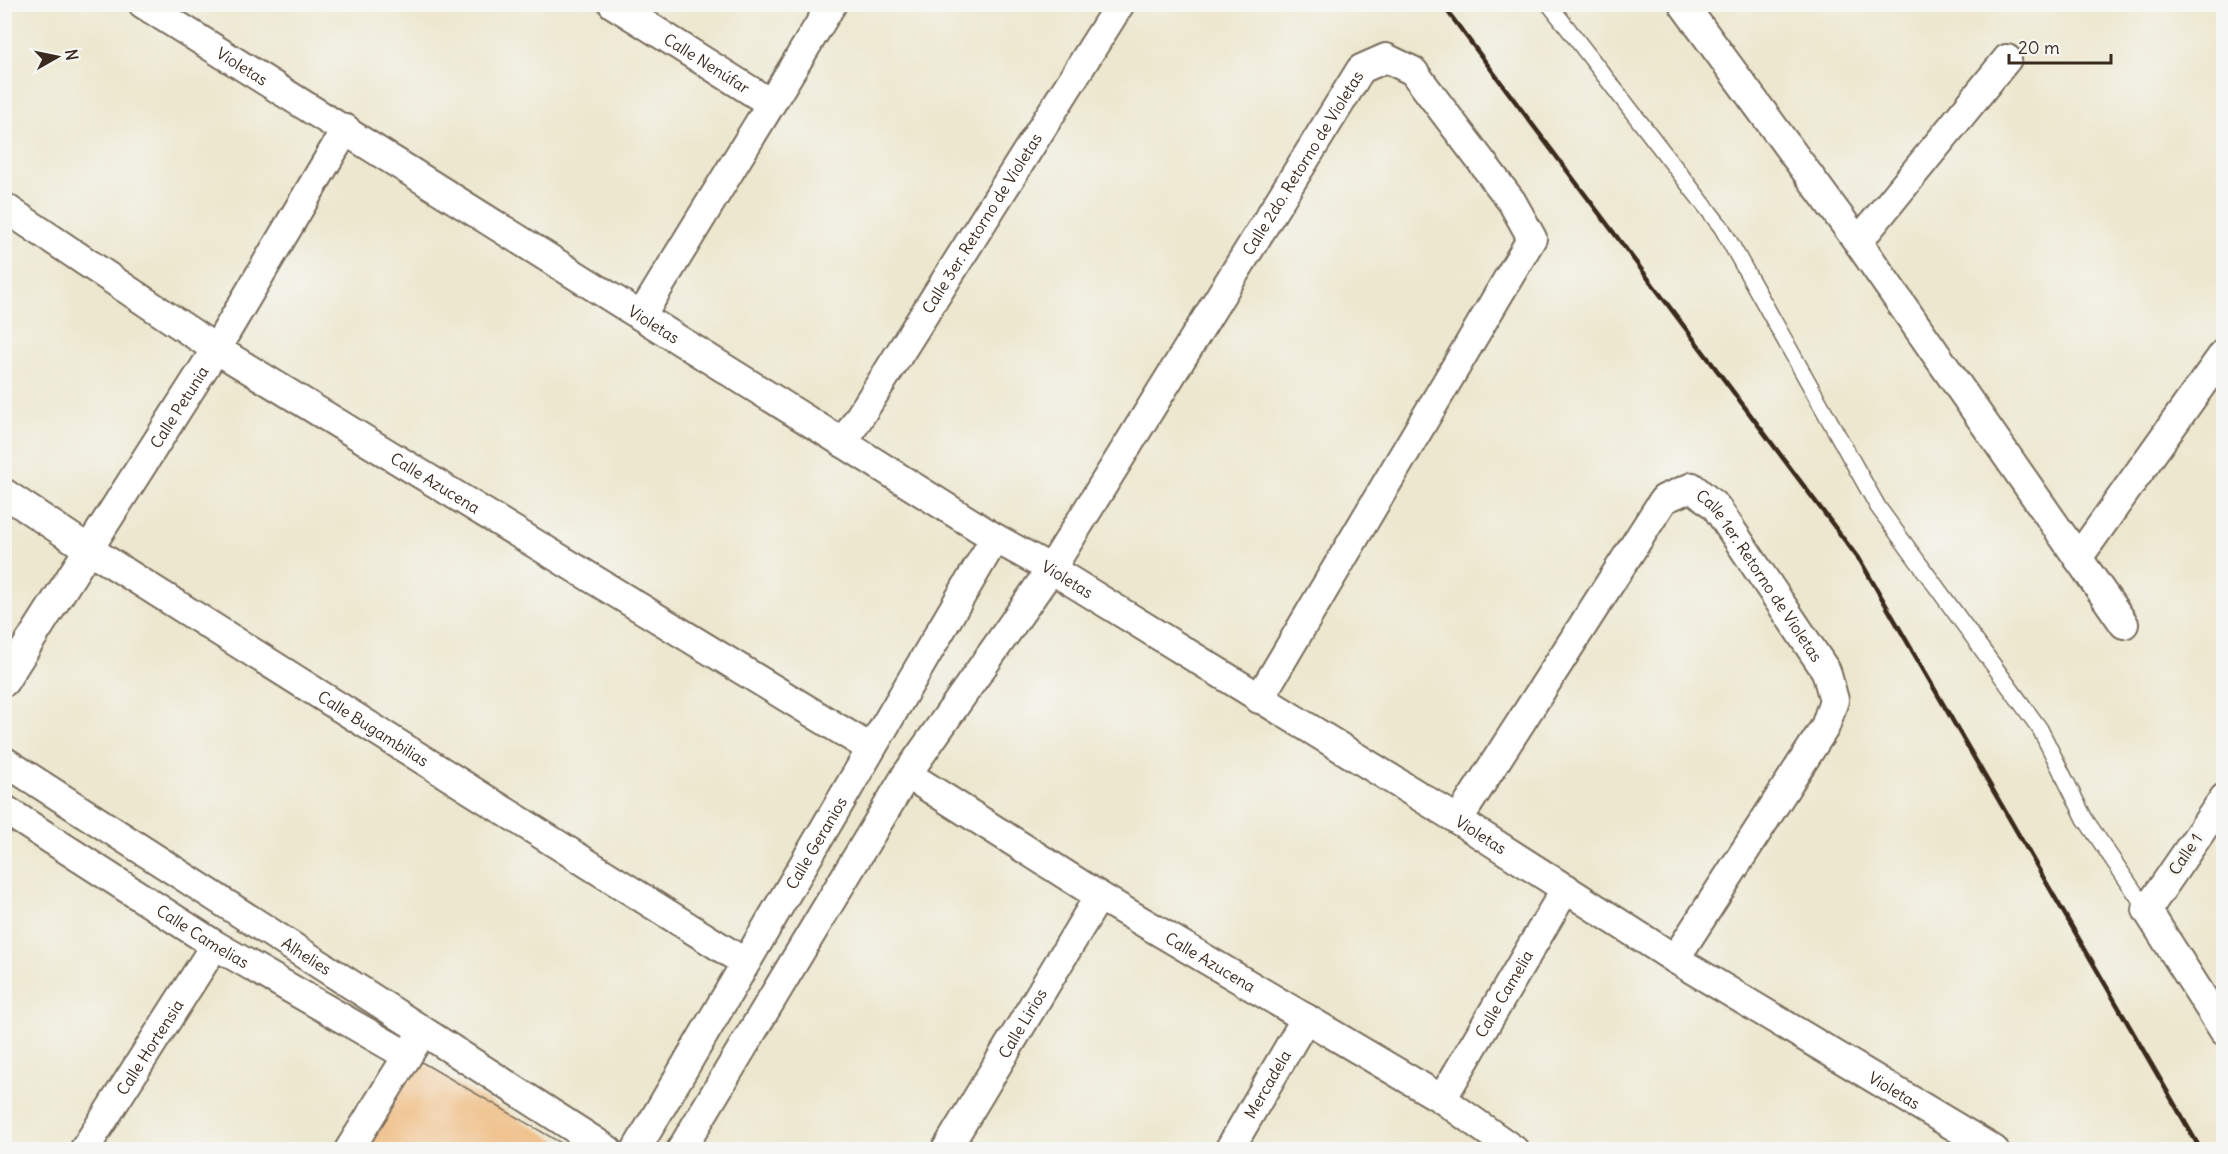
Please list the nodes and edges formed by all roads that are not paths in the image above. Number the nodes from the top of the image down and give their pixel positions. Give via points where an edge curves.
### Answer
1 (143, 4) edge
2 (613, 4) edge
3 (832, 4) edge
4 (1120, 4) edge
5 (1549, 4) edge
6 (1683, 4) edge
7 (2007, 59) dead end
8 (770, 103) junction
9 (346, 129) junction
10 (4, 207) edge
11 (1858, 242) junction
12 (641, 316) junction
13 (216, 349) junction
14 (2223, 353) edge
15 (843, 443) junction
16 (4, 493) edge
17 (995, 538) junction
18 (87, 548) junction
19 (2078, 558) junction
20 (1051, 569) junction
21 (2124, 624) dead end
22 (4, 682) edge
23 (1259, 699) junction
24 (870, 748) junction
25 (4, 761) edge
26 (907, 774) junction
27 (2223, 798) edge
28 (5, 810) edge
29 (1458, 820) junction
30 (133, 845) junction
31 (804, 860) junction
32 (112, 878) junction
33 (843, 881) junction
34 (1566, 888) junction
35 (1099, 896) junction
36 (2147, 910) junction
37 (215, 945) junction
38 (1675, 959) junction
39 (744, 962) junction
40 (1306, 1018) junction
41 (2223, 1031) edge
42 (414, 1044) junction
43 (1442, 1099) junction
44 (84, 1149) edge
45 (349, 1149) edge
46 (608, 1149) edge
47 (636, 1149) edge
48 (681, 1149) edge
49 (946, 1149) edge
50 (1229, 1149) edge
51 (1514, 1149) edge
52 (1994, 1149) edge

1 - 9 street, Violetas
2 - 8 street, Calle Nenúfar
3 - 8 street
4 - 15 street, Calle 3er. Retorno de Violetas
5 - 36 lane via 1722,228 1878,507 2040,729 2085,819
6 - 11 street
7 - 11 street
8 - 12 street
9 - 12 street, Violetas
9 - 13 street, Calle Petunia
10 - 13 street, Calle Azucena
11 - 19 street
12 - 15 street, Violetas
13 - 18 street, Calle Petunia
13 - 24 street, Calle Azucena
14 - 19 street
15 - 17 street, Violetas
16 - 18 street, Calle Bugambilias
17 - 20 street, Violetas
17 - 24 street, Calle Geranios
18 - 22 street, Calle Petunia
18 - 39 street, Calle Bugambilias
19 - 21 street
20 - 23 street, Violetas
20 - 23 street, Calle 2do. Retorno de Violetas via 1361,69 1386,58 1413,71 1512,202 1532,238
20 - 26 street
23 - 29 street, Violetas
24 - 31 street, Calle Geranios
25 - 30 street, Alhelies
26 - 33 street
26 - 35 street, Calle Azucena
27 - 36 street, Calle 1
28 - 32 street, Calle Camelias
29 - 34 street, Violetas
29 - 38 street, Calle 1er. Retorno de Violetas via 1664,499 1692,487 1716,507 1826,671 1834,700 1825,727
30 - 32 street
30 - 42 street, Alhelies via 397,1012
31 - 33 street
31 - 39 street, Calle Geranios
32 - 37 street, Calle Camelias
33 - 48 street
34 - 38 street, Violetas
34 - 43 street, Calle Camelia
35 - 40 street, Calle Azucena
35 - 49 street, Calle Lirios
36 - 41 street
37 - 42 street, Calle Camelias
37 - 44 street, Calle Hortensia
38 - 52 street, Violetas
39 - 47 street, Calle Geranios
40 - 43 street, Calle Azucena
40 - 50 street, Mercadela
42 - 45 street
42 - 46 street, Alhelies
43 - 51 street, Calle Azucena

